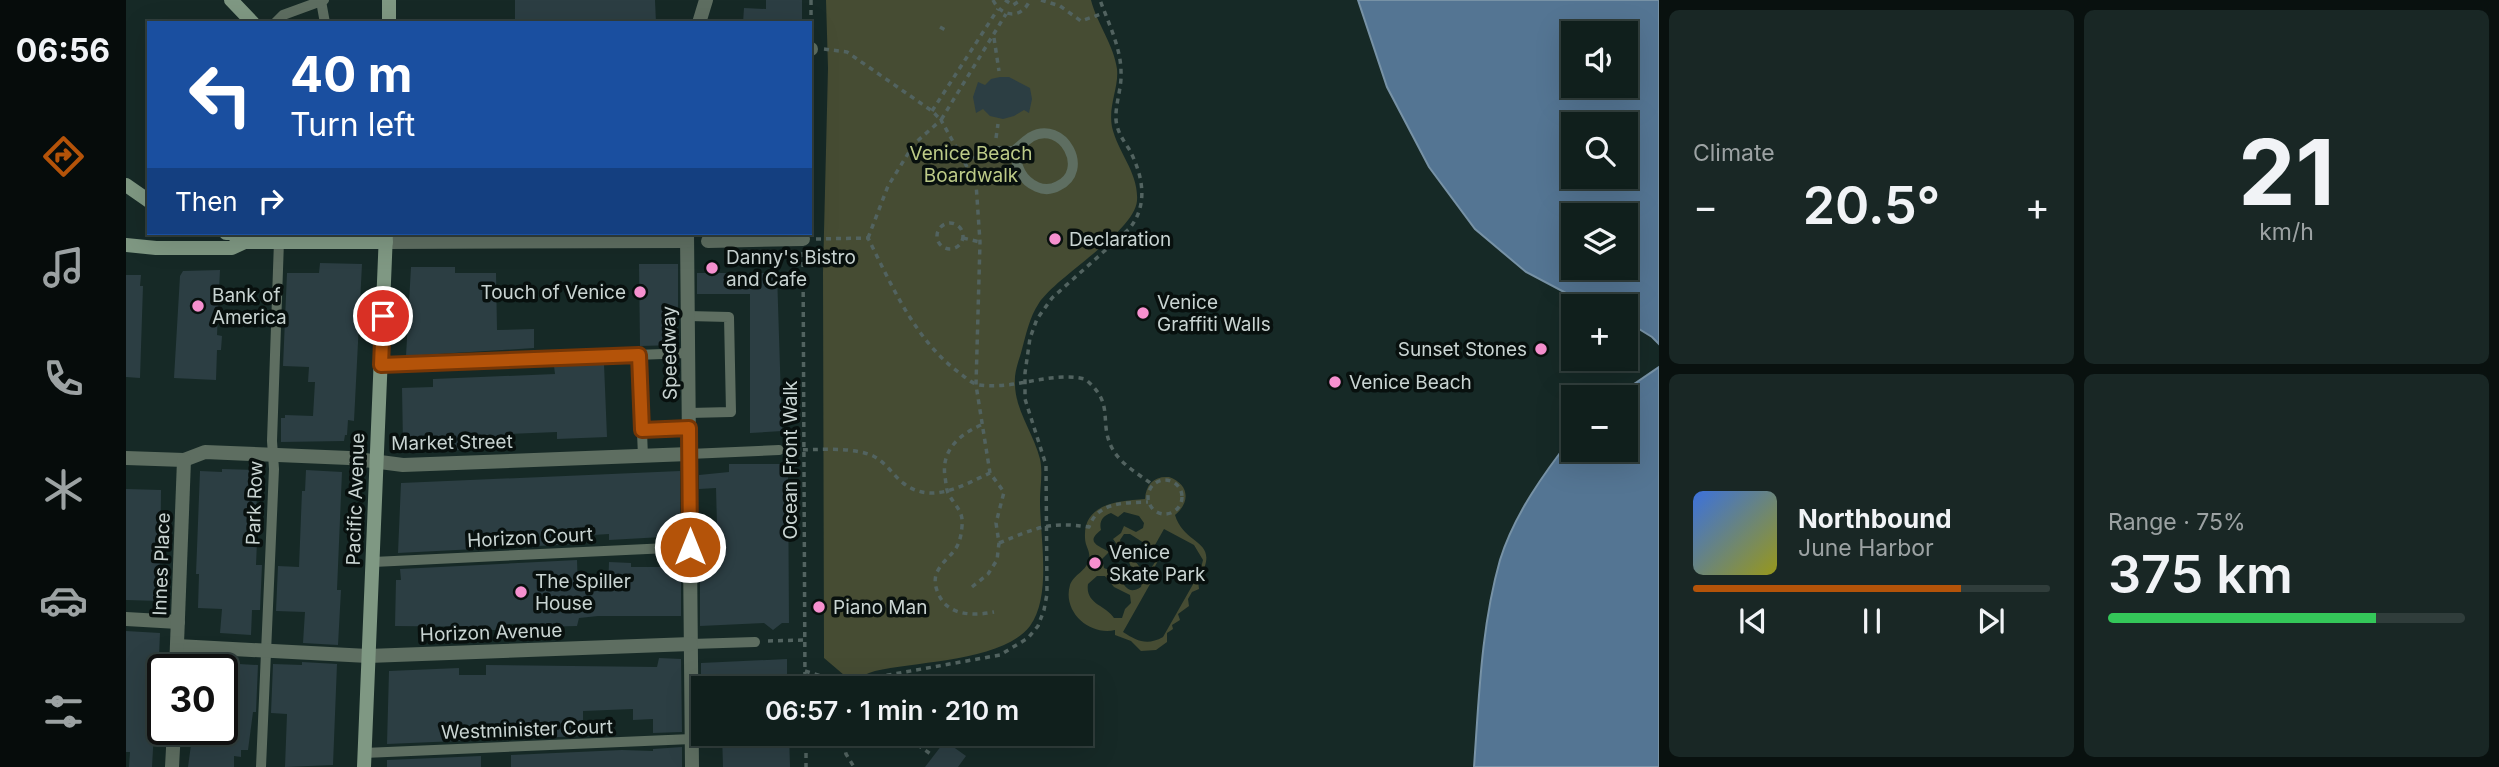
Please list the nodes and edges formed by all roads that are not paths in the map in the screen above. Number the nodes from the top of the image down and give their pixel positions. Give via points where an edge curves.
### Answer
1 (231, 0) edge
2 (322, 0) edge
3 (389, 0) edge
4 (706, 0) edge
5 (251, 21) edge
6 (277, 21) edge
7 (325, 21) edge
8 (389, 21) edge
9 (700, 21) edge
10 (993, 151) road end
11 (1014, 151) junction
12 (126, 185) edge
13 (147, 200) edge
14 (234, 235) edge
15 (386, 237) edge
16 (687, 237) edge
17 (803, 239) road end
18 (279, 241) junction
19 (708, 241) joint
20 (245, 242) junction
21 (126, 245) edge
22 (688, 316) junction
23 (688, 354) junction
24 (639, 355) junction
25 (381, 365) junction
26 (689, 421) junction
27 (642, 430) junction
28 (779, 450) dead end
29 (689, 454) junction
30 (273, 455) junction
31 (643, 457) junction
32 (126, 458) edge
33 (184, 460) junction
34 (376, 462) junction
35 (690, 547) junction
36 (373, 562) junction
37 (126, 619) edge
38 (178, 622) junction
39 (755, 642) road end
40 (691, 644) junction
41 (177, 646) junction
42 (266, 651) junction
43 (177, 654) edge
44 (368, 656) junction
45 (695, 676) edge
46 (691, 739) edge
47 (173, 745) edge
48 (692, 746) edge
49 (364, 760) edge
50 (172, 767) edge
51 (261, 767) edge
52 (692, 767) edge

1 - 5 main road
2 - 6 lane
2 - 7 lane
3 - 8 main road
4 - 9 street
10 - 11 lane
11 - 11 lane via 1030,138 1049,134 1065,142 1072,169 1062,184 1042,189 1023,177
12 - 13 main road
14 - 20 main road
15 - 16 street
15 - 18 main road
15 - 25 main road, Pacific Avenue
16 - 19 lane
16 - 22 street, Speedway
17 - 19 street
18 - 20 main road
18 - 30 lane, Park Row
20 - 21 main road via 232,248
22 - 23 street, Speedway
22 - 26 lane via 729,317 731,412
23 - 24 lane
23 - 26 street, Speedway
24 - 25 lane
24 - 27 lane
25 - 34 main road, Pacific Avenue
26 - 27 lane
26 - 29 street, Speedway
27 - 31 lane
28 - 29 lane, Market Street
29 - 31 street, Market Street
29 - 35 street, Speedway
30 - 33 street, Market Street via 205,452
30 - 34 street, Market Street
30 - 42 lane, Park Row
31 - 34 street, Market Street via 403,465
32 - 33 street, Market Street
33 - 38 street, Innes Place
34 - 36 main road, Pacific Avenue
35 - 36 lane, Horizon Court
35 - 40 street, Speedway
36 - 44 main road, Pacific Avenue
37 - 38 street
38 - 41 street, Innes Place
39 - 40 lane, Horizon Avenue
40 - 44 street, Horizon Avenue
40 - 45 street, Speedway
41 - 42 street, Horizon Avenue
41 - 43 street, Innes Place
42 - 44 street, Horizon Avenue
42 - 51 lane, Park Row
44 - 49 main road, Pacific Avenue
46 - 49 lane, Westminister Court
47 - 50 street
48 - 52 street, Speedway

